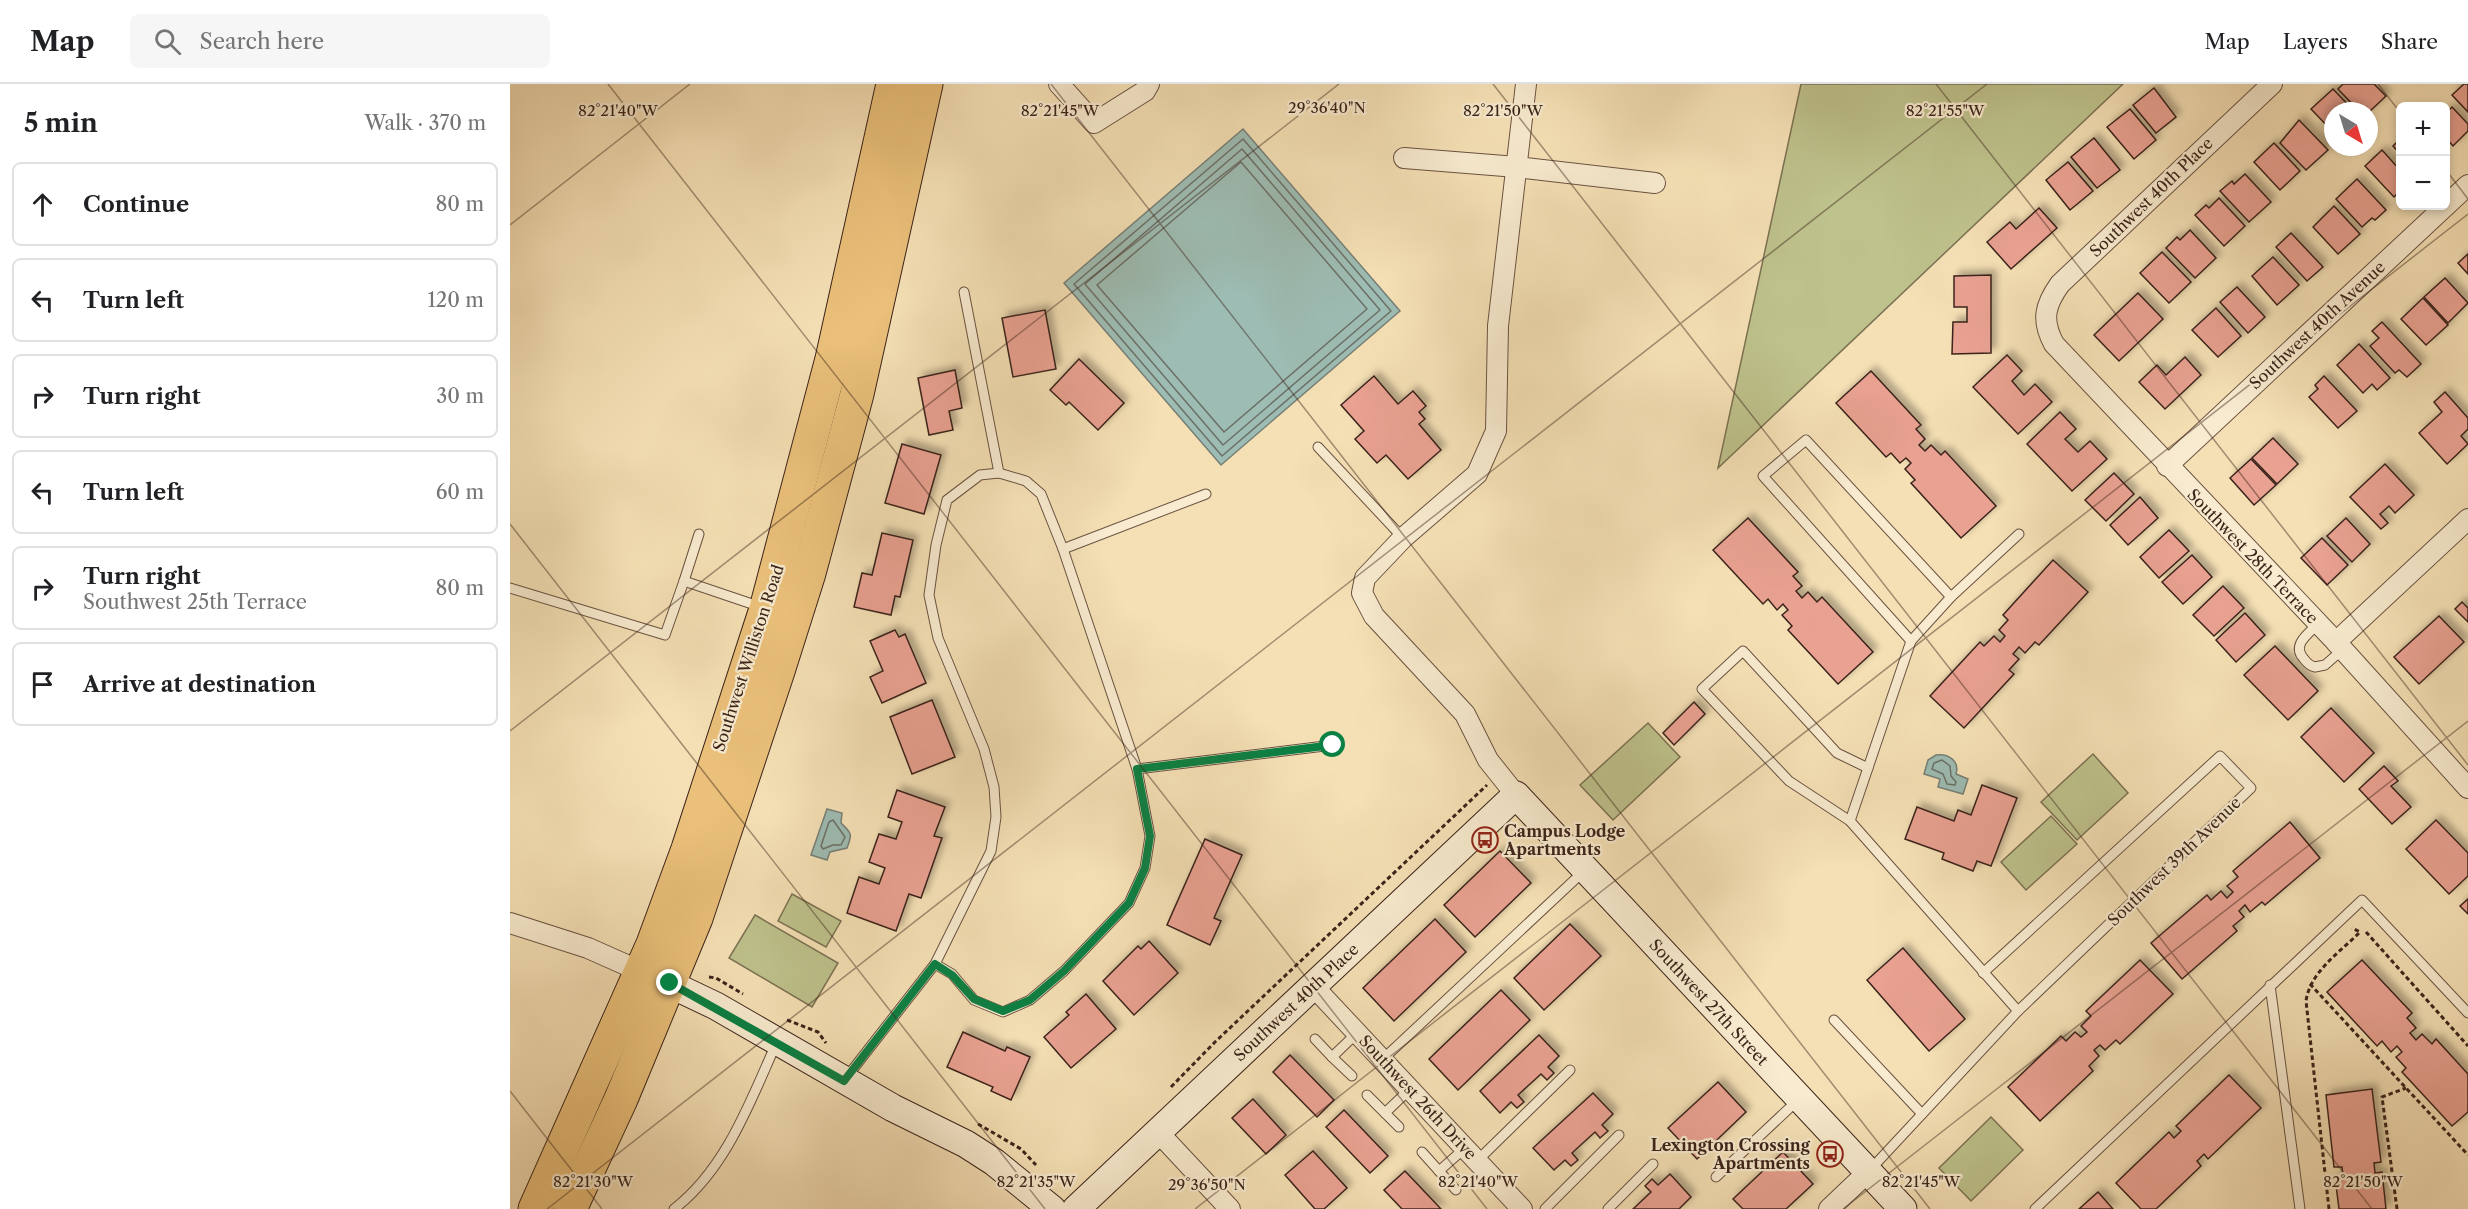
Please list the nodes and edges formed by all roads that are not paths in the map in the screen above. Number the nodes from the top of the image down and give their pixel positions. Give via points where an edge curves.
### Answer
1 (893, 84) edge
2 (926, 84) edge
3 (1059, 84) edge
4 (1149, 84) edge
5 (1526, 84) edge
6 (2272, 84) edge
7 (1404, 158) dead end
8 (1517, 167) junction
9 (1655, 183) dead end
10 (2468, 185) edge
11 (964, 292) dead end
12 (2046, 321) joint
13 (1318, 447) dead end
14 (2167, 466) junction
15 (999, 473) junction
16 (1206, 494) dead end
17 (2468, 519) edge
18 (699, 534) dead end
19 (2019, 534) dead end
20 (1403, 538) junction
21 (1063, 549) junction
22 (684, 581) junction
23 (510, 588) edge
24 (1951, 597) junction
25 (766, 609) junction
26 (2318, 624) junction
27 (1911, 640) junction
28 (2339, 646) junction
29 (1333, 745) dead end
30 (1868, 768) junction
31 (1137, 769) junction
32 (2468, 788) edge
33 (1516, 795) junction
34 (1850, 821) junction
35 (1586, 870) junction
36 (510, 923) edge
37 (935, 964) junction
38 (1983, 973) junction
39 (656, 977) junction
40 (2270, 985) junction
41 (1313, 986) junction
42 (2018, 1011) junction
43 (2468, 1013) edge
44 (1834, 1020) dead end
45 (1357, 1033) junction
46 (1315, 1039) dead end
47 (777, 1042) junction
48 (1332, 1057) junction
49 (1382, 1060) junction
50 (1570, 1070) dead end
51 (1352, 1076) dead end
52 (844, 1081) junction
53 (1410, 1089) junction
54 (1367, 1095) dead end
55 (1800, 1099) junction
56 (1385, 1113) junction
57 (1922, 1114) junction
58 (1399, 1127) dead end
59 (1158, 1132) junction
60 (1619, 1136) dead end
61 (1422, 1152) dead end
62 (1471, 1154) junction
63 (1653, 1164) dead end
64 (556, 1167) junction
65 (1439, 1171) junction
66 (1868, 1172) junction
67 (1716, 1177) dead end
68 (1456, 1190) dead end
69 (535, 1209) edge
70 (552, 1209) edge
71 (570, 1209) edge
72 (674, 1209) edge
73 (1052, 1209) edge
74 (1076, 1209) edge
75 (1230, 1209) edge
76 (1522, 1209) edge
77 (1545, 1209) edge
78 (1608, 1209) edge
79 (1829, 1209) edge
80 (1903, 1209) edge
81 (2035, 1209) edge
82 (2300, 1209) edge

1 - 25 highway, Southwest Williston Road via 832,359
2 - 39 highway, Southwest Williston Road via 859,384 809,573 696,918
3 - 4 street via 1094,123 1145,91
5 - 8 street
6 - 12 street, Southwest 40th Place via 2060,284 2049,301
7 - 8 street
8 - 9 street
8 - 20 street via 1498,326 1496,431 1477,474
10 - 14 street, Southwest 40th Avenue
11 - 15 lane
12 - 14 street, Southwest 28th Terrace via 2054,344
13 - 20 lane
14 - 26 street, Southwest 28th Terrace
15 - 21 lane via 1026,480 1041,494
15 - 37 lane via 980,475 947,500 934,555 930,595 938,638 984,749 994,787 996,817 991,850
16 - 21 lane
17 - 28 street
18 - 22 lane
19 - 24 lane
20 - 33 street via 1365,578 1362,593 1374,616 1465,714 1488,760
21 - 31 lane
22 - 23 lane via 665,635
22 - 25 lane
24 - 27 lane
24 - 27 lane via 1806,440 1763,476
25 - 39 highway, Southwest Williston Road via 688,849
26 - 28 street, Southwest 28th Terrace
26 - 28 lane via 2298,648 2311,667 2320,666
27 - 30 lane
28 - 32 street, Southwest 28th Terrace
29 - 31 lane
30 - 34 lane
30 - 34 lane via 1837,753 1743,651 1702,689 1789,781
31 - 37 lane via 1150,836 1145,868 1129,903 1064,971 1030,1000 1003,1011 974,999 952,975
33 - 35 street, Southwest 27th Street
33 - 41 street, Southwest 40th Place
34 - 38 lane
35 - 49 lane
35 - 55 street, Southwest 27th Street
36 - 39 street via 588,948
37 - 52 lane
38 - 42 lane
38 - 42 lane, Southwest 39th Avenue via 2220,756 2251,788
39 - 47 street
39 - 64 highway, Southwest Williston Road
39 - 71 highway, Southwest Williston Road via 621,1099
40 - 43 lane via 2362,900
40 - 81 lane
40 - 82 lane
41 - 45 street, Southwest 26th Drive
41 - 59 street, Southwest 40th Place
42 - 57 lane, Southwest 39th Avenue
44 - 57 lane
45 - 48 lane
45 - 49 street, Southwest 26th Drive
46 - 48 lane
47 - 52 street
47 - 72 lane via 713,1169
48 - 51 lane
49 - 53 street, Southwest 26th Drive
50 - 62 lane
52 - 73 street via 976,1150
53 - 56 lane
53 - 62 street, Southwest 26th Drive
54 - 56 lane
55 - 66 street, Southwest 27th Street
55 - 67 lane
56 - 58 lane
57 - 66 lane, Southwest 39th Avenue
59 - 74 street, Southwest 40th Place
59 - 75 street
60 - 77 lane
61 - 65 lane
62 - 65 lane
62 - 76 street, Southwest 26th Drive
63 - 78 lane
64 - 69 highway, Southwest Williston Road
64 - 70 highway
65 - 68 lane
66 - 79 street
66 - 80 street, Southwest 27th Street

